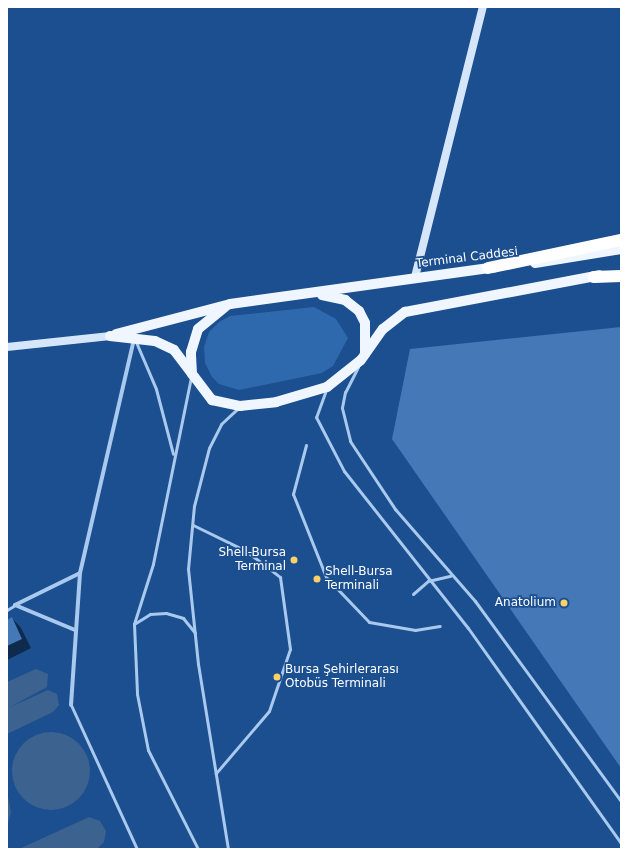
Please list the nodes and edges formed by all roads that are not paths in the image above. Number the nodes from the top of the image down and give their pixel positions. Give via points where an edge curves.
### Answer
1 (483, 7) edge
2 (621, 240) edge
3 (621, 249) edge
4 (488, 268) junction
5 (621, 272) edge
6 (621, 276) edge
7 (415, 277) junction
8 (594, 277) junction
9 (317, 294) junction
10 (230, 304) junction
11 (110, 336) junction
12 (134, 338) junction
13 (7, 347) edge
14 (363, 357) junction
15 (192, 376) junction
16 (327, 387) junction
17 (240, 406) junction
18 (306, 445) dead end
19 (173, 456) junction
20 (193, 525) junction
21 (80, 573) junction
22 (450, 576) junction
23 (428, 581) junction
24 (413, 594) dead end
25 (16, 605) junction
26 (7, 610) edge
27 (134, 624) junction
28 (440, 626) dead end
29 (75, 630) junction
30 (195, 633) junction
31 (71, 705) joint
32 (216, 773) junction
33 (621, 801) edge
34 (621, 843) edge
35 (137, 849) edge
36 (198, 849) edge
37 (228, 849) edge

1 - 7 street
2 - 4 highway
3 - 4 main road, Terminal Caddesi
4 - 7 main road, Terminal Caddesi
5 - 8 main road, Terminal Caddesi
6 - 8 highway
7 - 9 main road, Terminal Caddesi
8 - 14 main road, Terminal Caddesi via 405,312 383,329
9 - 10 main road, Terminal Caddesi
9 - 14 main road, Terminal Caddesi via 345,300 359,311 365,323
10 - 11 main road, Terminal Caddesi
10 - 15 main road via 198,329 191,352
11 - 12 main road, Terminal Caddesi
11 - 13 street, Terminal Caddesi
12 - 15 main road, Terminal Caddesi via 155,341 174,350
12 - 19 lane via 156,389
12 - 21 street
14 - 16 main road, Terminal Caddesi
14 - 22 lane via 345,392 342,408 350,441 395,509
15 - 17 main road, Terminal Caddesi via 212,400
15 - 19 lane
16 - 17 main road, Terminal Caddesi via 276,402
16 - 23 lane via 316,417 320,430 344,471
17 - 20 lane via 221,424 209,448
18 - 28 lane via 293,494 326,577 369,622 415,630
19 - 27 lane via 153,564
20 - 30 lane via 188,569
20 - 32 lane via 246,551 280,577 290,649 269,711
21 - 25 street
21 - 29 street
22 - 23 lane
22 - 33 lane via 475,601
23 - 24 lane
23 - 34 lane via 468,628
25 - 26 lane
25 - 29 street
27 - 30 lane via 150,614 166,613 183,618
27 - 36 lane via 137,694 148,750
29 - 31 street
30 - 32 lane
31 - 35 lane
32 - 37 lane

